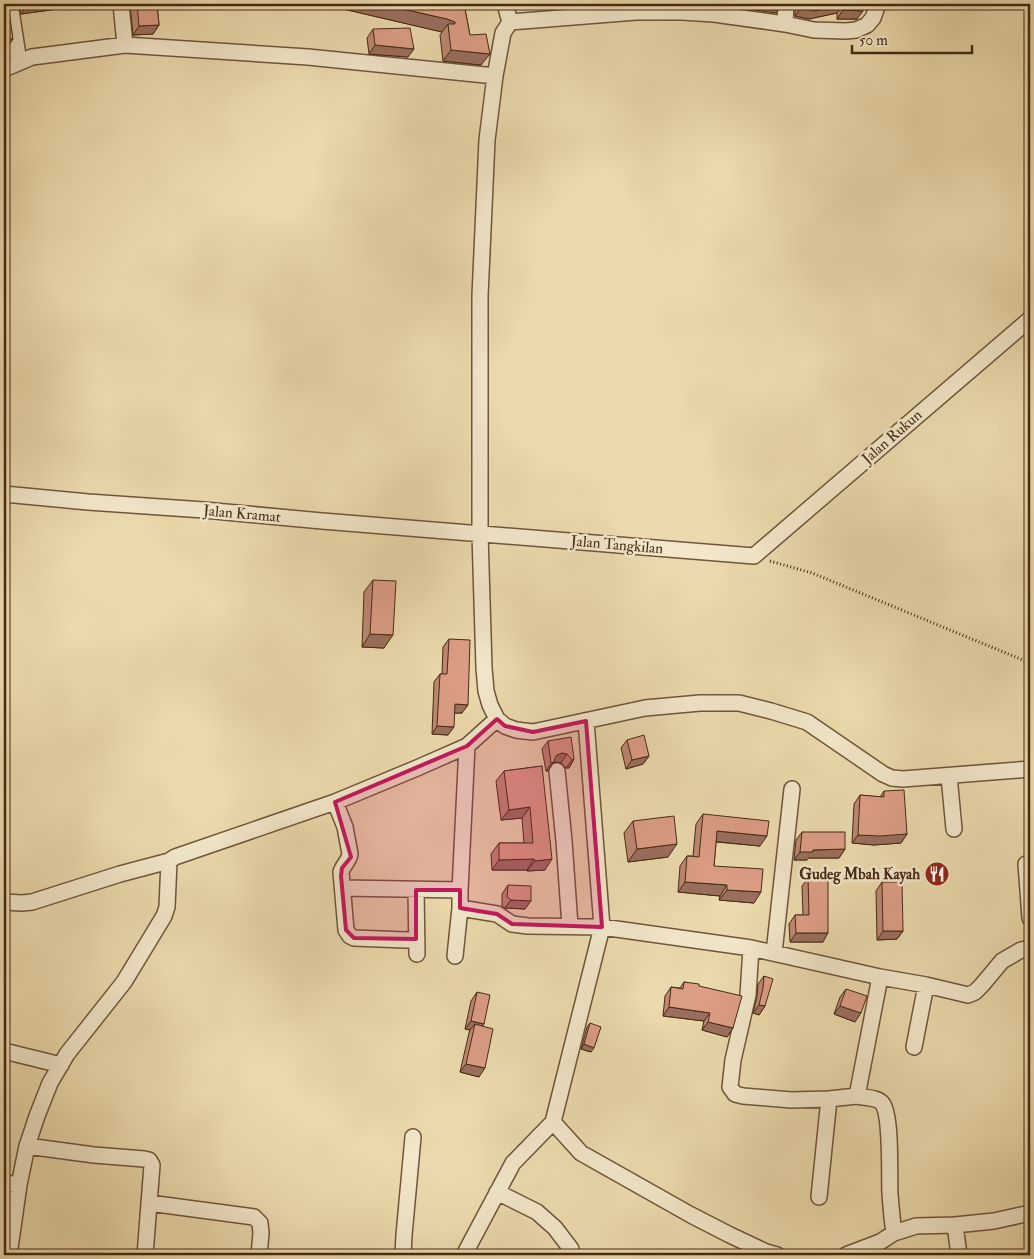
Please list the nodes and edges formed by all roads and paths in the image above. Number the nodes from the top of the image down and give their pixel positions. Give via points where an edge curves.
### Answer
1 (10, 4) edge
2 (121, 4) edge
3 (505, 4) edge
4 (786, 4) edge
5 (878, 4) edge
6 (673, 8) edge
7 (604, 9) edge
8 (714, 9) edge
9 (510, 22) junction
10 (785, 24) junction
11 (125, 45) junction
12 (19, 62) junction
13 (4, 69) edge
14 (495, 76) junction
15 (1030, 319) edge
16 (4, 494) edge
17 (480, 534) junction
18 (754, 556) junction
19 (1030, 663) edge
20 (496, 718) junction
21 (586, 720) junction
22 (467, 746) junction
23 (1030, 769) edge
24 (557, 771) dead end
25 (949, 776) junction
26 (792, 789) dead end
27 (336, 802) junction
28 (954, 829) dead end
29 (169, 861) junction
30 (1026, 864) dead end
31 (343, 888) junction
32 (416, 890) junction
33 (460, 890) junction
34 (4, 902) edge
35 (460, 908) junction
36 (1030, 918) edge
37 (570, 926) junction
38 (602, 927) junction
39 (751, 948) junction
40 (1030, 948) edge
41 (774, 953) junction
42 (455, 956) dead end
43 (880, 977) junction
44 (926, 985) junction
45 (914, 1047) dead end
46 (4, 1051) edge
47 (61, 1065) junction
48 (857, 1096) junction
49 (828, 1098) junction
50 (553, 1122) junction
51 (414, 1137) dead end
52 (27, 1146) junction
53 (11, 1184) edge
54 (497, 1192) junction
55 (819, 1197) dead end
56 (149, 1203) junction
57 (1030, 1213) edge
58 (955, 1225) junction
59 (894, 1233) junction
60 (571, 1249) dead end
61 (9, 1255) edge
62 (145, 1255) edge
63 (260, 1255) edge
64 (403, 1255) edge
65 (464, 1255) edge
66 (777, 1255) edge
67 (846, 1255) edge
68 (959, 1255) edge

1 - 12 street
2 - 11 street
3 - 9 street
4 - 10 street
5 - 10 street via 873,18 856,30 814,30
6 - 7 street via 636,12
6 - 8 street
7 - 9 street
8 - 10 street
9 - 14 street via 503,33
11 - 12 street via 32,57
11 - 14 street via 308,57
12 - 13 street
14 - 17 street via 487,140 480,296
15 - 18 street, Jalan Rukun
16 - 17 street, Jalan Kramat
17 - 18 street, Jalan Tangkilan
17 - 20 street via 486,691
18 - 19 path via 812,573
20 - 21 street via 505,726 533,732
20 - 22 street
21 - 25 street via 668,705 700,702 739,704 807,722 892,778
21 - 38 street
22 - 27 street
22 - 33 street
23 - 25 street
24 - 37 street
25 - 28 street
26 - 41 street
27 - 29 street
27 - 31 street via 350,854 341,872
29 - 34 street via 32,902
29 - 47 street via 164,916 124,982
30 - 36 street
31 - 32 street
31 - 32 street via 346,930 350,936 405,940 417,947
32 - 33 street
33 - 35 street
35 - 37 street via 497,914 512,924
35 - 42 street
37 - 38 street
38 - 39 street
38 - 50 street
39 - 41 street
39 - 49 street via 748,995 730,1088 743,1096 791,1100
40 - 44 street via 1002,961 975,992 968,994
41 - 43 street
43 - 44 street
43 - 48 street
44 - 45 street
46 - 47 street
47 - 52 street via 50,1083
48 - 49 street
48 - 59 street via 877,1100 886,1110
49 - 55 street
50 - 54 street via 513,1163
50 - 66 street via 581,1153 699,1219
51 - 64 street
52 - 53 street
52 - 56 street via 149,1160 152,1165
53 - 61 street
54 - 60 street via 537,1212 556,1228
54 - 65 street
56 - 62 street
56 - 63 street via 254,1216 260,1223
57 - 58 street
58 - 59 street via 916,1226
58 - 68 street
59 - 67 street

